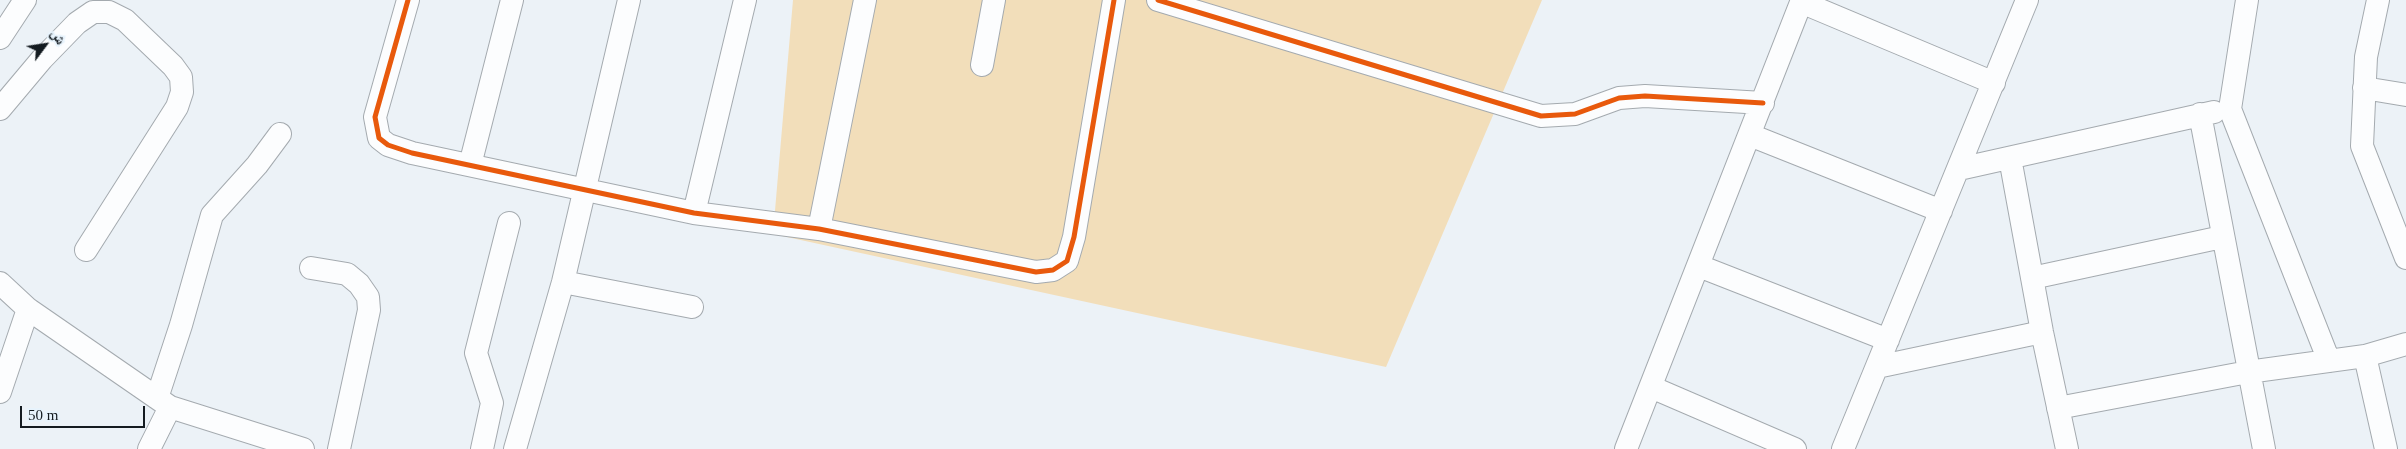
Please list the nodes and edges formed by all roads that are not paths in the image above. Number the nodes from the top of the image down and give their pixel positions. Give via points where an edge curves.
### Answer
1 (25, 0) edge
2 (408, 0) edge
3 (512, 0) edge
4 (629, 0) edge
5 (745, 0) edge
6 (865, 0) edge
7 (994, 0) edge
8 (1114, 0) edge
9 (1158, 0) edge
10 (2027, 0) edge
11 (2248, 0) edge
12 (2378, 0) edge
13 (1801, 1) edge
14 (0, 38) edge
15 (982, 65) dead end
16 (1994, 83) junction
17 (2364, 88) junction
18 (2406, 95) edge
19 (1763, 102) junction
20 (0, 109) edge
21 (2230, 109) junction
22 (2200, 114) junction
23 (280, 134) dead end
24 (1750, 135) junction
25 (2010, 158) junction
26 (470, 165) junction
27 (1959, 169) junction
28 (585, 189) junction
29 (1941, 211) junction
30 (694, 213) junction
31 (509, 224) dead end
32 (819, 229) junction
33 (2222, 237) junction
34 (86, 250) dead end
35 (2406, 258) edge
36 (1698, 266) junction
37 (311, 268) dead end
38 (2032, 278) junction
39 (563, 282) junction
40 (0, 283) edge
41 (692, 307) dead end
42 (28, 309) junction
43 (2042, 332) junction
44 (1888, 340) junction
45 (2406, 344) edge
46 (2365, 356) junction
47 (2329, 361) junction
48 (1877, 366) junction
49 (2248, 372) junction
50 (1651, 387) junction
51 (0, 392) edge
52 (164, 402) junction
53 (2058, 408) junction
54 (276, 445) edge
55 (149, 449) edge
56 (304, 449) edge
57 (339, 449) edge
58 (482, 449) edge
59 (515, 449) edge
60 (1626, 449) edge
61 (1796, 449) edge
62 (1843, 449) edge
63 (2067, 449) edge
64 (2264, 449) edge
65 (2386, 449) edge

1 - 14 street
2 - 26 street via 375,117 379,138 388,145 412,153
3 - 26 street
4 - 28 street
5 - 30 street
6 - 32 street
7 - 15 street
8 - 32 street via 1074,237 1067,261 1053,270 1036,272
9 - 19 street via 1541,116 1575,114 1619,98 1645,96
10 - 16 street
11 - 21 street
12 - 17 street via 2366,57
13 - 16 street
13 - 19 street
16 - 27 street
17 - 18 street
17 - 35 street via 2362,146
19 - 24 street
20 - 34 street via 42,59 77,23 93,12 108,12 125,20 181,77 182,92 177,107
21 - 22 street
21 - 47 street
22 - 25 street
22 - 33 street
23 - 52 street via 212,215 181,325
24 - 29 street
24 - 36 street
25 - 27 street
25 - 38 street
26 - 28 street
27 - 29 street
28 - 30 street
28 - 39 street
29 - 44 street
30 - 32 street
31 - 58 street via 476,353 492,403
33 - 38 street
33 - 49 street
36 - 44 street
36 - 50 street
37 - 57 street via 347,274 368,297 369,310
38 - 43 street
39 - 41 street
39 - 59 street
40 - 42 street
42 - 51 street
42 - 52 street
43 - 48 street
43 - 53 street
44 - 48 street
45 - 46 street
46 - 47 street
46 - 65 street
47 - 49 street
48 - 62 street
49 - 53 street
49 - 64 street
50 - 60 street
50 - 61 street
52 - 54 street
52 - 55 street
53 - 63 street
54 - 56 street

